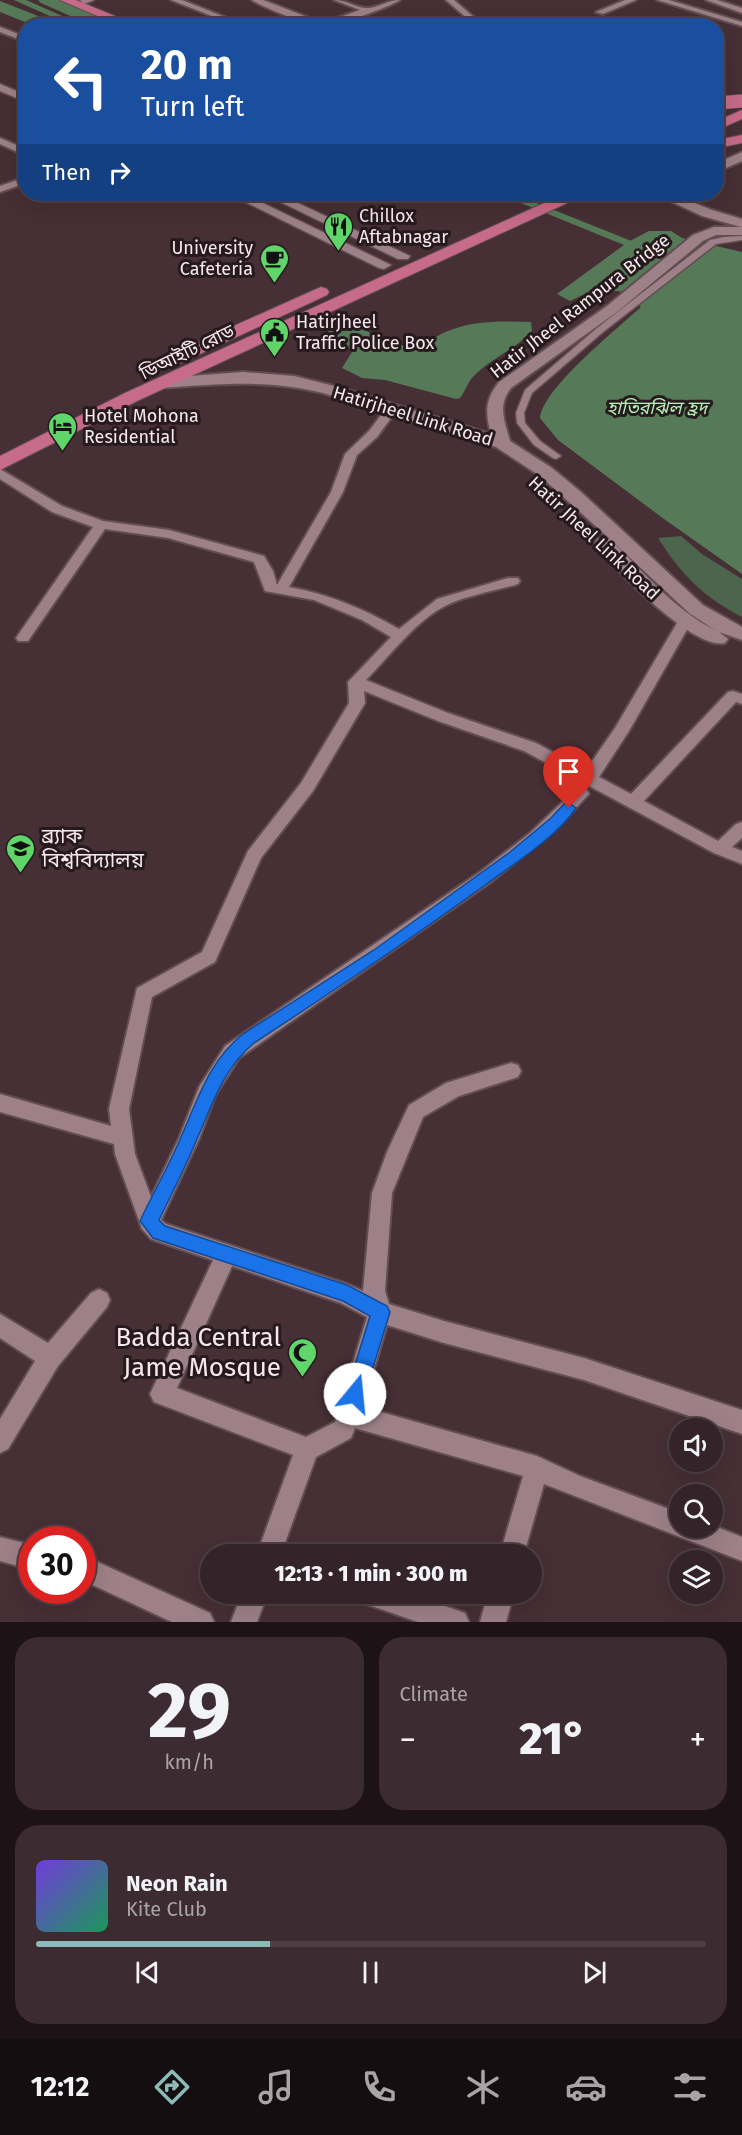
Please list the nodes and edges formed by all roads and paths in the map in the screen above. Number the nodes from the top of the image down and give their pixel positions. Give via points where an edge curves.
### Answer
1 (66, 0) edge
2 (84, 0) edge
3 (175, 0) edge
4 (256, 0) edge
5 (338, 0) edge
6 (396, 0) edge
7 (450, 0) edge
8 (632, 0) edge
9 (661, 0) edge
10 (710, 0) edge
11 (369, 11) junction
12 (742, 11) edge
13 (600, 12) dead end
14 (112, 18) edge
15 (127, 18) edge
16 (223, 18) edge
17 (304, 18) edge
18 (346, 18) edge
19 (471, 18) edge
20 (740, 21) edge
21 (0, 29) edge
22 (10, 34) junction
23 (0, 36) edge
24 (18, 37) edge
25 (0, 75) edge
26 (18, 83) edge
27 (0, 87) edge
28 (18, 95) edge
29 (742, 100) edge
30 (724, 102) edge
31 (724, 107) edge
32 (742, 114) edge
33 (724, 123) edge
34 (742, 139) edge
35 (0, 141) edge
36 (724, 143) edge
37 (18, 149) edge
38 (742, 156) edge
39 (724, 165) edge
40 (18, 183) edge
41 (0, 189) edge
42 (251, 201) edge
43 (266, 201) edge
44 (287, 201) edge
45 (524, 201) edge
46 (560, 201) edge
47 (679, 201) edge
48 (692, 201) edge
49 (260, 205) junction
50 (307, 210) junction
51 (287, 217) junction
52 (741, 224) edge
53 (742, 238) edge
54 (378, 244) junction
55 (357, 252) junction
56 (403, 256) junction
57 (384, 264) junction
58 (162, 383) junction
59 (343, 395) junction
60 (385, 417) junction
61 (50, 419) dead end
62 (502, 443) junction
63 (556, 456) dead end
64 (0, 464) edge
65 (0, 473) edge
66 (101, 525) junction
67 (513, 580) dead end
68 (280, 591) junction
69 (685, 621) junction
70 (742, 634) edge
71 (400, 636) junction
72 (23, 638) dead end
73 (742, 647) edge
74 (356, 682) junction
75 (742, 699) edge
76 (586, 785) junction
77 (634, 801) junction
78 (742, 828) edge
79 (720, 849) junction
80 (742, 858) edge
81 (511, 1071) dead end
82 (0, 1102) edge
83 (123, 1138) junction
84 (149, 1221) junction
85 (227, 1254) junction
86 (99, 1300) dead end
87 (380, 1312) junction
88 (0, 1325) edge
89 (50, 1358) junction
90 (349, 1415) junction
91 (742, 1422) edge
92 (0, 1441) edge
93 (307, 1449) junction
94 (537, 1468) junction
95 (669, 1521) edge
96 (714, 1538) edge
97 (273, 1544) edge
98 (515, 1544) edge
99 (0, 1549) edge
100 (742, 1549) edge
101 (18, 1554) edge
102 (96, 1573) edge
103 (251, 1604) edge
104 (402, 1604) edge
105 (498, 1604) edge
106 (201, 1622) edge
107 (244, 1622) edge
108 (456, 1622) edge
109 (493, 1622) edge

1 - 14 main road
2 - 15 main road
3 - 16 street
4 - 17 street
5 - 11 street
6 - 11 street
7 - 19 street
8 - 13 street
9 - 20 street
10 - 12 street
11 - 18 street
21 - 22 street
22 - 23 street
22 - 24 street
25 - 26 street
27 - 28 street
29 - 30 main road, bridge
29 - 31 main road
32 - 33 main road
34 - 36 main road
35 - 37 street
38 - 39 main road
40 - 41 street
42 - 49 street
43 - 49 street
44 - 50 street
45 - 56 main road, ডিআইটি রোড
46 - 58 main road
47 - 52 main road
48 - 52 main road
49 - 51 street
50 - 51 street
50 - 54 street
51 - 55 street
52 - 62 main road, Hatir Jheel Rampura Bridge via 698,238 612,309 500,389 493,415
53 - 63 street via 713,242 528,392 520,413 521,423 537,443
54 - 55 street
54 - 56 street
55 - 57 street
56 - 57 main road, ডিআইটি রোড
57 - 61 main road, ডিআইটি রোড via 262,317
58 - 59 main road, Hatirjheel Link Road via 260,377 294,381
58 - 64 main road
59 - 60 main road, Hatir Jheel Link Road
59 - 62 main road, Hatirjheel Link Road
60 - 68 street via 351,454 337,492
60 - 69 main road, Hatir Jheel Link Road via 472,446 517,468 590,529
62 - 70 main road, Hatirjheel Link Road via 575,496 696,609
65 - 66 street via 57,509
66 - 68 street via 169,534 259,559 270,588
66 - 72 street
67 - 71 street via 442,602
68 - 71 street via 317,596
69 - 73 main road, Hatir Jheel Link Road via 710,636
69 - 76 street
71 - 74 street
74 - 76 street via 530,747
74 - 83 street via 357,703 307,787 254,855 209,957 144,993 119,1109
75 - 77 street via 733,696
76 - 77 street
76 - 84 street via 556,822 515,856 379,954 232,1052 206,1093
77 - 79 street
78 - 79 street
79 - 80 street
81 - 87 street via 453,1089 416,1112 382,1193 374,1291
82 - 83 street
83 - 84 street
84 - 85 street via 159,1232
85 - 87 street via 347,1294
85 - 93 street via 162,1394
86 - 89 street
87 - 90 street
87 - 91 street via 584,1369
88 - 89 street
89 - 92 street
90 - 93 street via 343,1430
90 - 94 street
93 - 97 street
94 - 95 street
94 - 98 street
96 - 100 street
99 - 101 street
102 - 106 street
103 - 107 street
104 - 108 street
105 - 109 street

